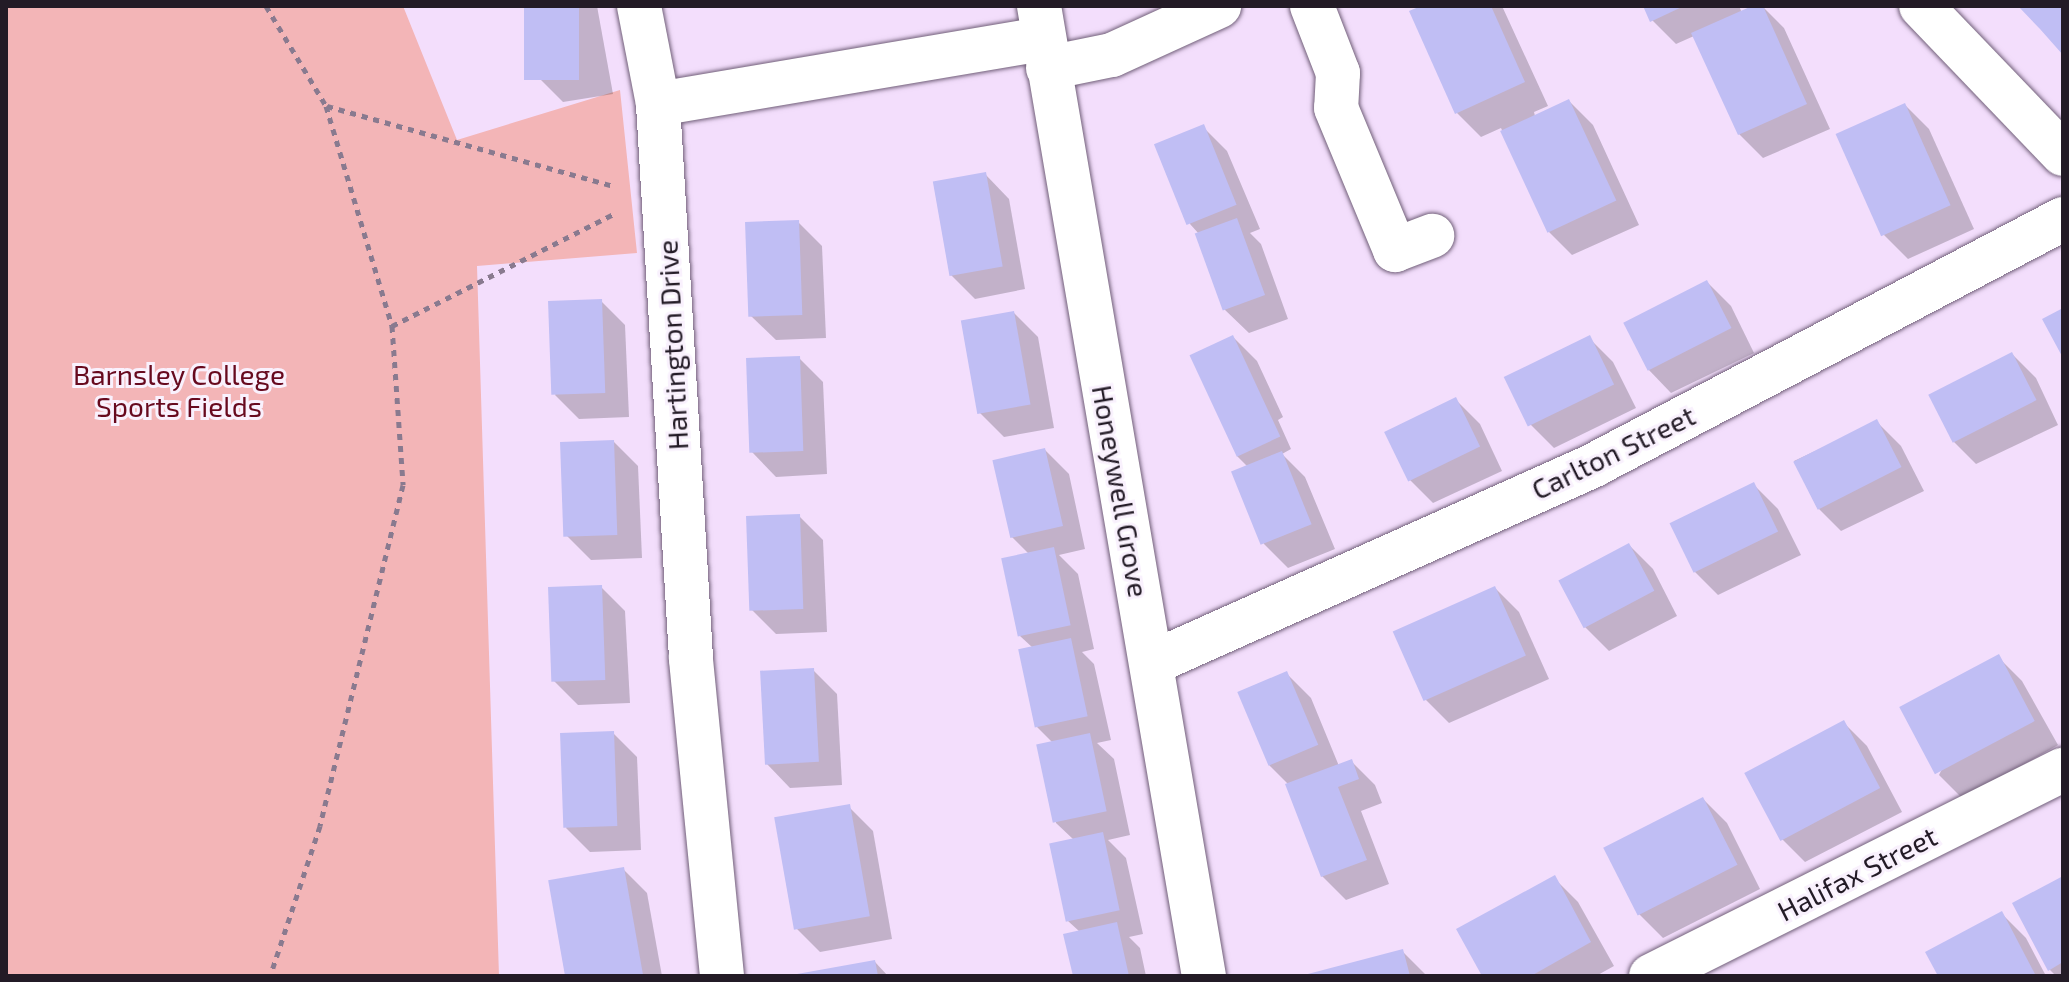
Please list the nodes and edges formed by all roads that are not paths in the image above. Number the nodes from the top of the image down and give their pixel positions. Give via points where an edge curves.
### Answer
1 (639, 6) edge
2 (1219, 6) edge
3 (1312, 6) edge
4 (1921, 6) edge
5 (1043, 38) edge
6 (658, 104) junction
7 (2063, 154) edge
8 (2063, 219) edge
9 (1432, 236) dead end
10 (1152, 663) junction
11 (2063, 770) edge
12 (722, 976) edge
13 (1204, 976) edge
14 (1651, 976) edge

1 - 6 street, Hartington Drive
2 - 5 street via 1112,55
3 - 9 street via 1338,73 1336,108 1395,250
4 - 7 street
5 - 6 street
5 - 10 street, Honeywell Grove
6 - 12 street, Hartington Drive via 657,198 691,658
8 - 10 street, Carlton Street via 1594,465
10 - 13 street, Honeywell Grove
11 - 14 street, Halifax Street

